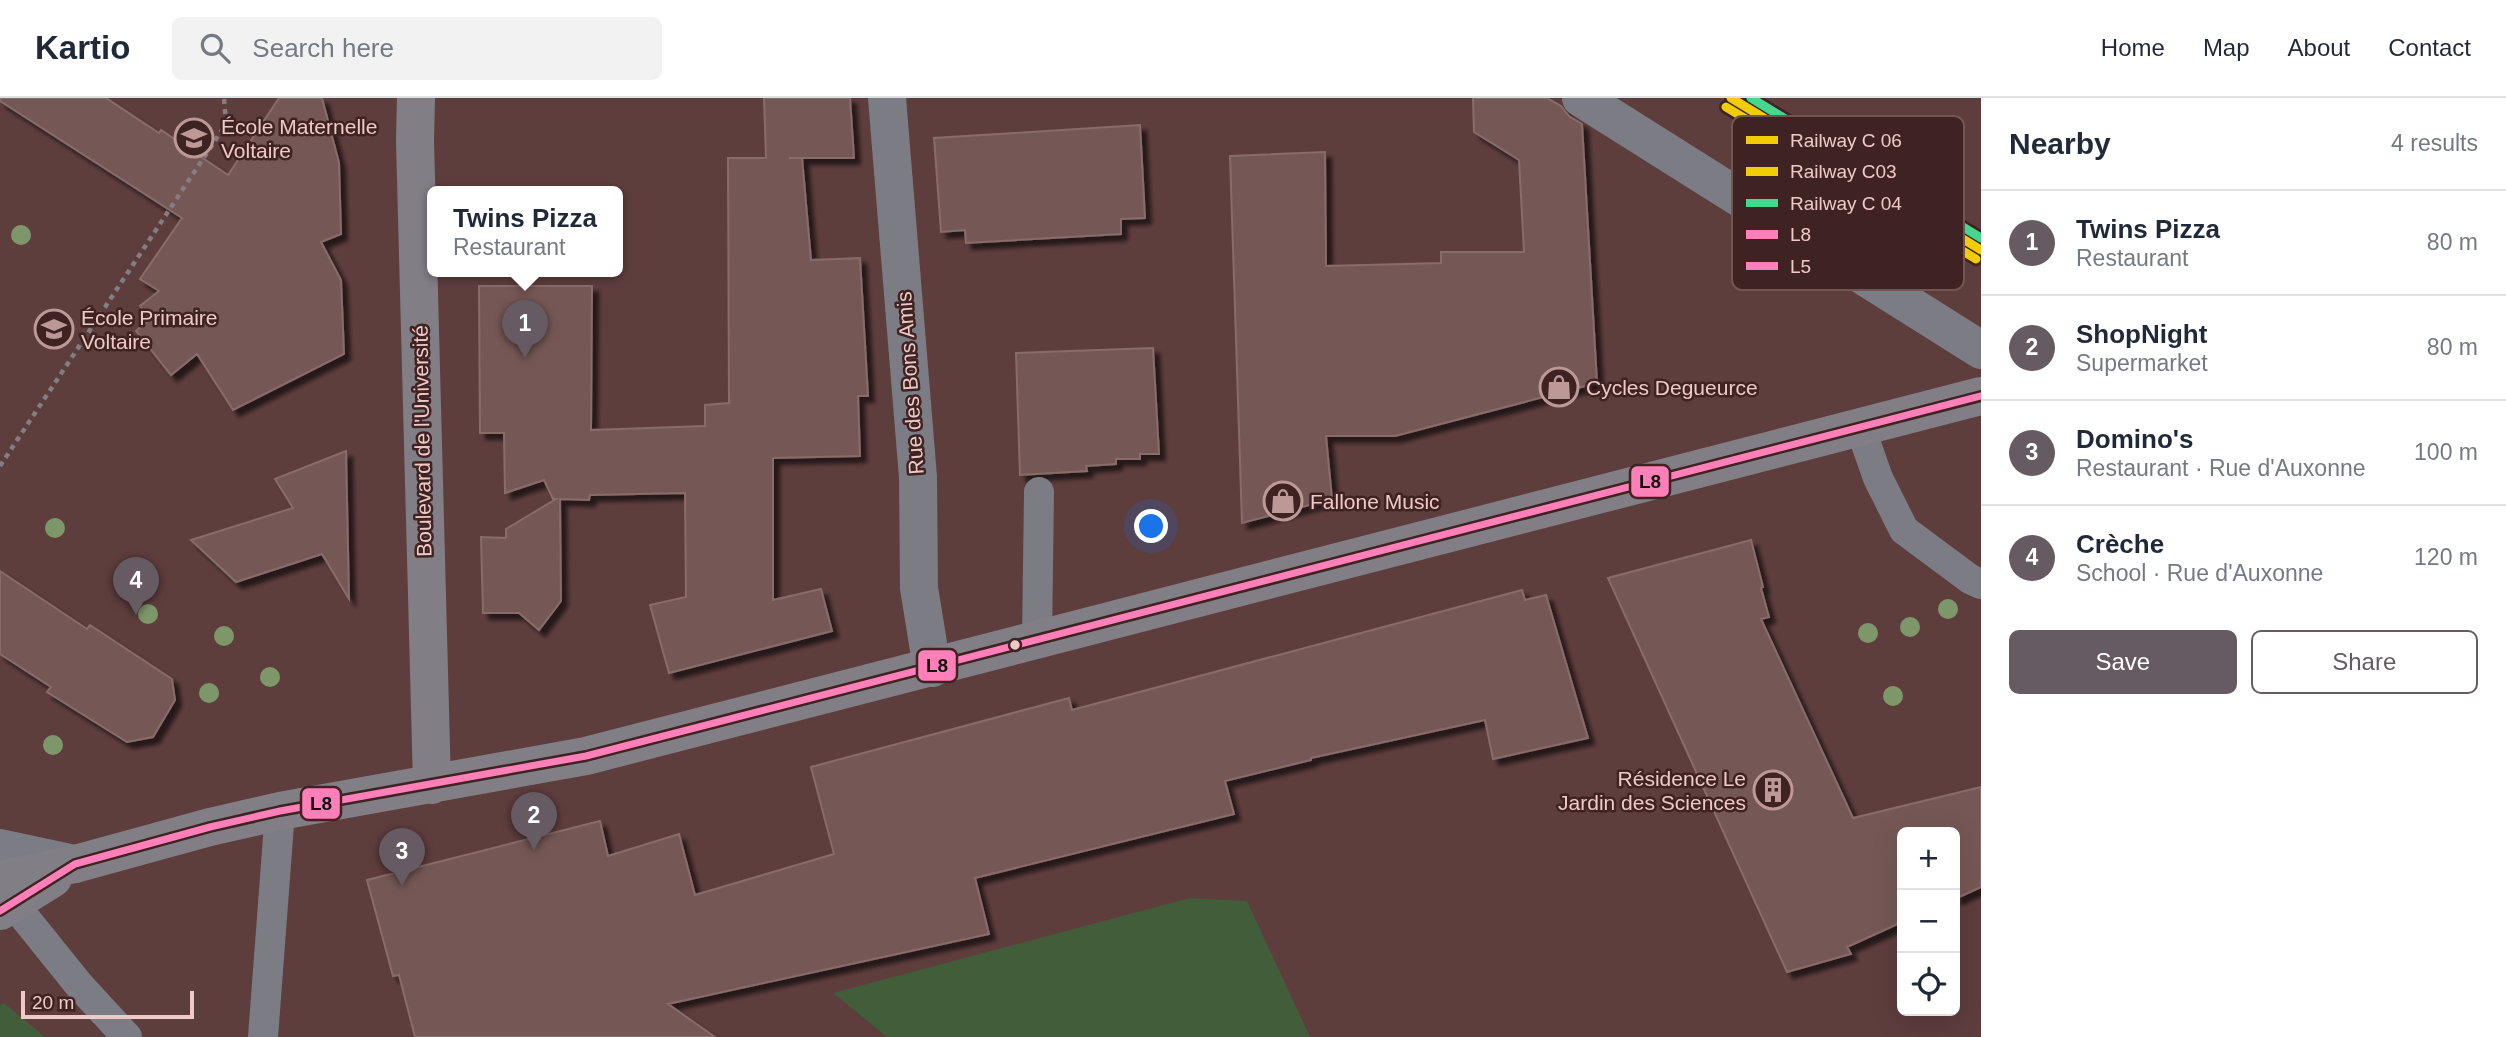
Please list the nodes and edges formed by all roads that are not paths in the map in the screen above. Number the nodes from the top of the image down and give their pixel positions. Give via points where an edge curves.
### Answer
1 (416, 98) edge
2 (887, 98) edge
3 (1581, 98) edge
4 (1732, 193) edge
5 (1886, 290) edge
6 (1981, 350) edge
7 (1981, 396) edge
8 (1860, 427) junction
9 (1039, 492) dead end
10 (1981, 584) edge
11 (1037, 641) junction
12 (932, 668) junction
13 (432, 785) junction
14 (280, 811) junction
15 (0, 848) edge
16 (75, 864) junction
17 (4, 898) edge
18 (127, 1037) edge
19 (263, 1037) edge

1 - 13 main road, Boulevard de l'Université
2 - 12 street, Rue des Bons Amis via 918,477 919,588
3 - 4 street
5 - 6 street
7 - 8 main road
8 - 10 lane via 1904,530
8 - 11 main road
9 - 11 lane
11 - 12 main road
12 - 13 main road via 586,756
13 - 14 main road
14 - 16 main road
14 - 19 lane
15 - 16 street
16 - 17 main road
17 - 18 lane

